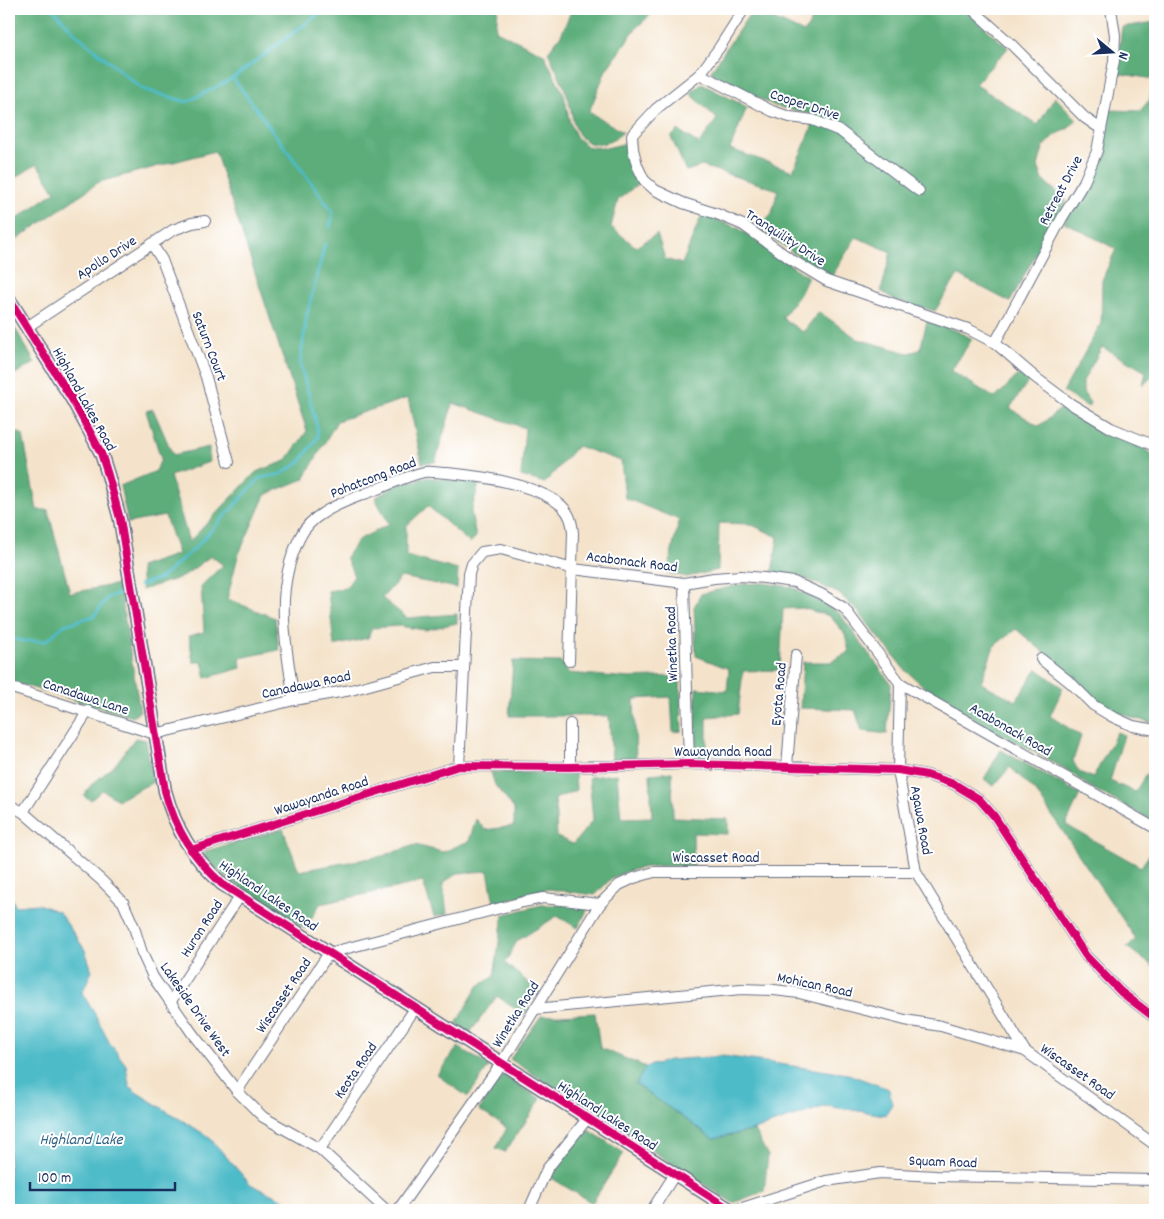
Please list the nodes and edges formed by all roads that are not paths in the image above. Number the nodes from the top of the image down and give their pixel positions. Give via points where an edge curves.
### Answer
1 (744, 9) edge
2 (972, 9) edge
3 (1111, 9) edge
4 (700, 74) junction
5 (1101, 129) junction
6 (919, 191) dead end
7 (205, 221) dead end
8 (152, 244) junction
9 (9, 299) edge
10 (27, 327) junction
11 (995, 343) junction
12 (1155, 446) edge
13 (229, 462) dead end
14 (573, 569) junction
15 (684, 583) junction
16 (796, 655) dead end
17 (1041, 659) dead end
18 (569, 661) dead end
19 (464, 667) junction
20 (900, 683) junction
21 (9, 686) edge
22 (294, 700) junction
23 (88, 711) junction
24 (570, 724) dead end
25 (1155, 730) edge
26 (155, 734) junction
27 (689, 764) junction
28 (459, 766) junction
29 (787, 766) junction
30 (570, 767) junction
31 (898, 770) junction
32 (9, 805) edge
33 (23, 812) junction
34 (1155, 828) edge
35 (191, 850) junction
36 (916, 872) junction
37 (240, 896) junction
38 (600, 904) junction
39 (329, 953) junction
40 (170, 1001) junction
41 (416, 1007) junction
42 (535, 1008) junction
43 (1155, 1018) edge
44 (1025, 1051) junction
45 (502, 1062) junction
46 (237, 1091) junction
47 (587, 1119) junction
48 (1155, 1145) edge
49 (320, 1150) junction
50 (675, 1174) junction
51 (1155, 1180) edge
52 (386, 1210) edge
53 (398, 1210) edge
54 (529, 1210) edge
55 (652, 1210) edge
56 (731, 1210) edge
57 (736, 1210) edge

1 - 4 street, Tranquility Drive
2 - 5 street via 1085,118
3 - 5 street, Retreat Drive via 1114,61
4 - 6 street, Cooper Drive via 772,110 813,120 840,131
4 - 11 street, Tranquility Drive via 656,109 632,135 632,149 644,180 655,190 683,203 743,225 827,281 968,329
5 - 11 street, Retreat Drive via 1097,151 1084,182
7 - 8 street, Apollo Drive via 173,230
8 - 10 street, Apollo Drive
8 - 13 street, Saturn Court via 162,260 206,377
9 - 10 street, Highland Lakes Road
10 - 26 street, Highland Lakes Road via 78,410 101,453 108,475 120,519
11 - 12 street, Tranquility Drive via 1071,404 1111,428
14 - 15 street, Acabonack Road
14 - 18 street, Pohatcong Road
14 - 19 street, Acabonack Road via 509,550 482,552 472,564 469,574
14 - 22 street, Pohatcong Road via 573,524 565,510 543,495 501,481 426,472 336,506 310,523 301,536 291,557 285,582 284,625
15 - 20 street, Acabonack Road via 741,576 794,582 821,594 844,608
15 - 27 street, Winetka Road
16 - 29 street, Eyota Road
17 - 25 street via 1093,705 1133,726
19 - 22 street, Canadawa Road via 435,667 351,690
19 - 28 street, Acabonack Road
20 - 31 street, Agawa Road
20 - 34 street, Acabonack Road
21 - 23 street, Canadawa Lane
22 - 26 street, Canadawa Road
23 - 26 street, Canadawa Lane
23 - 33 street
24 - 30 street
26 - 35 street, Highland Lakes Road via 170,809
27 - 29 street, Wawayanda Road
27 - 30 street, Wawayanda Road
28 - 30 street, Wawayanda Road
28 - 35 street, Wawayanda Road
29 - 31 street, Wawayanda Road
31 - 36 street, Agawa Road
31 - 43 street, Wawayanda Road via 954,784 979,799 994,816 1086,956 1121,992
32 - 33 street, Lakeside Drive West
33 - 40 street, Lakeside Drive West via 123,902 152,977
35 - 37 street, Highland Lakes Road via 206,869
36 - 38 street, Wiscasset Road via 654,872 618,885
36 - 44 street, Wiscasset Road
37 - 39 street, Highland Lakes Road
37 - 40 street, Huron Road
38 - 39 street, Wiscasset Road via 543,898
38 - 42 street, Winetka Road
39 - 41 street, Highland Lakes Road
39 - 46 street, Wiscasset Road
40 - 46 street, Lakeside Drive West
41 - 45 street, Highland Lakes Road
41 - 49 street, Keota Road
42 - 44 street, Mohican Road via 741,989 774,990 941,1026
42 - 45 street, Winetka Road
44 - 48 street, Wiscasset Road
45 - 47 street, Highland Lakes Road
45 - 53 street, Winetka Road
46 - 49 street, Lakeside Drive West via 263,1117
47 - 50 street, Highland Lakes Road
47 - 54 street via 547,1169
49 - 52 street, Lakeside Drive West
50 - 55 street
50 - 56 street, Highland Lakes Road
51 - 57 street, Squam Road via 880,1173 826,1181

